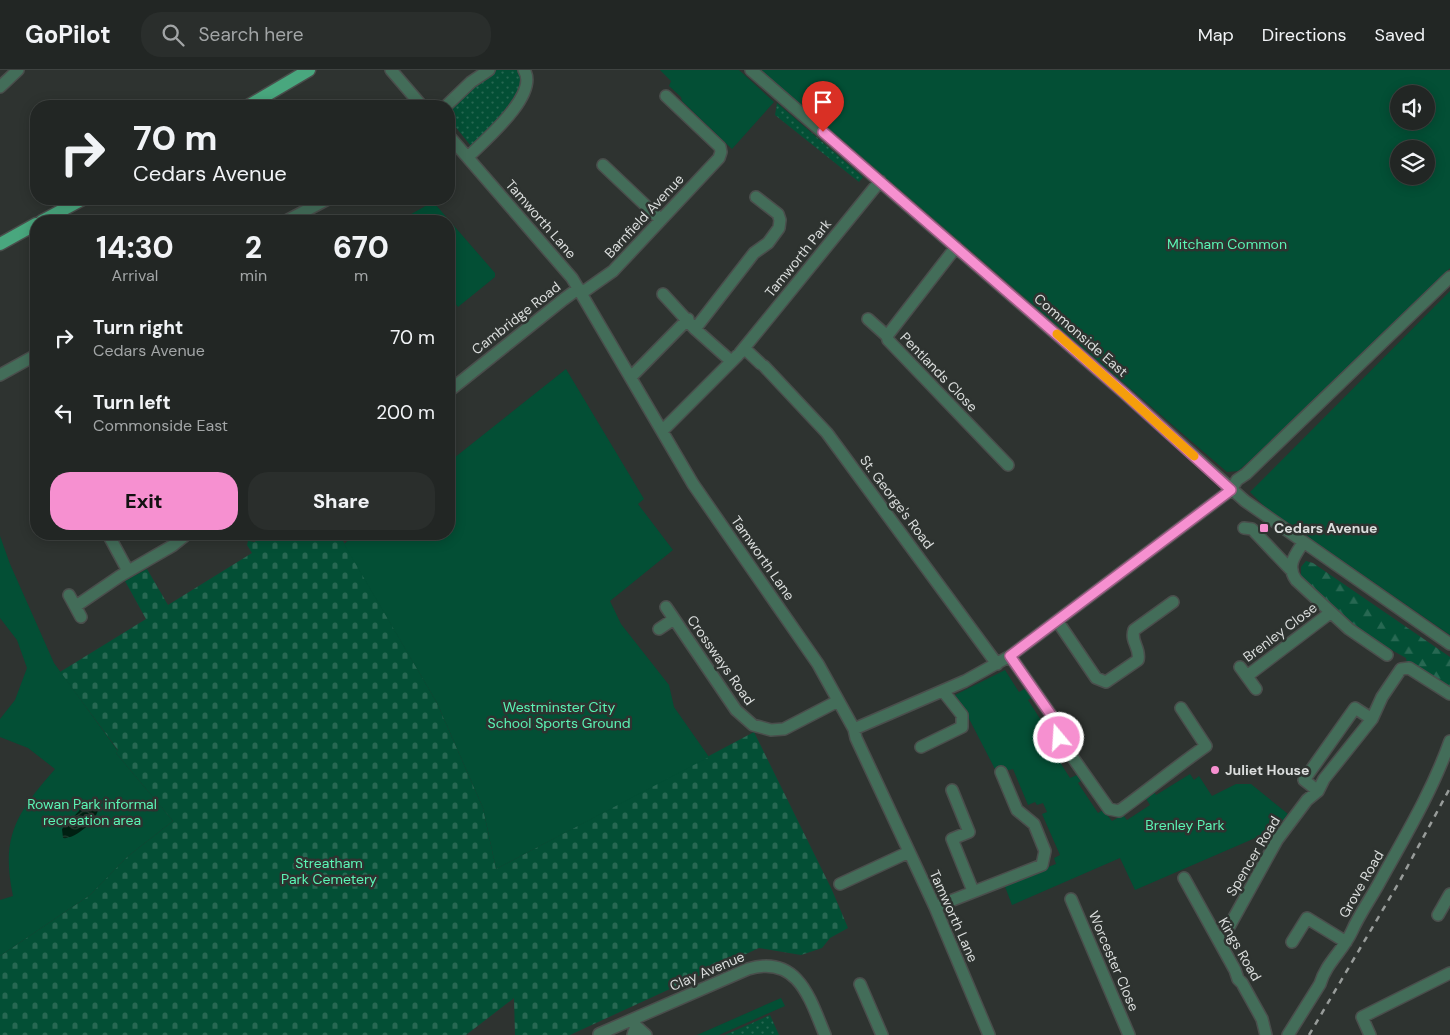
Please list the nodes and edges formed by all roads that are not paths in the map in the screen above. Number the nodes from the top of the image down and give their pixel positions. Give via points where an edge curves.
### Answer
1 (18, 70) edge
2 (309, 70) edge
3 (391, 70) edge
4 (489, 70) edge
5 (524, 70) edge
6 (751, 70) edge
7 (0, 87) edge
8 (666, 96) dead end
9 (258, 100) edge
10 (417, 100) edge
11 (452, 100) edge
12 (455, 143) edge
13 (468, 157) junction
14 (602, 165) dead end
15 (880, 181) junction
16 (756, 197) dead end
17 (74, 205) edge
18 (317, 205) edge
19 (60, 215) edge
20 (297, 215) edge
21 (661, 220) junction
22 (30, 227) edge
23 (0, 244) edge
24 (956, 247) junction
25 (1450, 277) edge
26 (580, 291) junction
27 (663, 294) dead end
28 (688, 319) junction
29 (868, 319) dead end
30 (695, 329) junction
31 (887, 336) junction
32 (738, 354) junction
33 (30, 358) edge
34 (0, 375) edge
35 (631, 377) junction
36 (455, 386) edge
37 (662, 431) junction
38 (1008, 465) dead end
39 (1231, 490) junction
40 (1244, 528) dead end
41 (111, 540) edge
42 (180, 540) edge
43 (1303, 543) junction
44 (1290, 569) junction
45 (128, 571) junction
46 (69, 595) dead end
47 (1173, 602) dead end
48 (666, 607) dead end
49 (1330, 613) junction
50 (674, 619) junction
51 (1058, 622) junction
52 (659, 629) dead end
53 (1450, 644) edge
54 (1387, 655) dead end
55 (1010, 656) junction
56 (997, 664) junction
57 (1256, 689) dead end
58 (943, 691) junction
59 (1450, 694) edge
60 (838, 701) junction
61 (1181, 708) dead end
62 (1372, 719) junction
63 (854, 729) junction
64 (1450, 741) edge
65 (921, 747) dead end
66 (1001, 772) dead end
67 (952, 790) dead end
68 (1318, 791) junction
69 (909, 852) junction
70 (1184, 878) dead end
71 (840, 884) dead end
72 (973, 892) junction
73 (1450, 894) edge
74 (1071, 899) dead end
75 (935, 907) junction
76 (1438, 915) dead end
77 (1220, 942) junction
78 (1292, 942) dead end
79 (1346, 942) junction
80 (1450, 973) edge
81 (860, 984) dead end
82 (634, 1027) edge
83 (599, 1034) dead end
84 (646, 1035) edge
85 (826, 1035) edge
86 (882, 1035) edge
87 (989, 1035) edge
88 (1129, 1035) edge
89 (1266, 1035) edge
90 (1288, 1035) edge
91 (1370, 1035) edge

1 - 7 street
2 - 9 main road
3 - 10 street
4 - 11 street
5 - 13 street via 527,86 511,114
6 - 15 street, Commonside East
8 - 21 street, Barnfield Avenue via 717,143 721,152
12 - 13 street, Tamworth Lane
13 - 26 street, Tamworth Lane via 558,259
14 - 21 street
15 - 24 street, Commonside East
15 - 32 street, Tamworth Park
16 - 30 street via 778,214 779,228 768,243 754,253
17 - 19 main road
18 - 20 street
21 - 26 street, Barnfield Avenue via 613,272
22 - 23 main road
24 - 31 street, Pentlands Close
24 - 39 street, Commonside East
25 - 39 street via 1340,386 1237,480
26 - 35 street, Tamworth Lane
26 - 36 street, Cambridge Road via 575,291 537,319
27 - 28 street, St. George's Road
28 - 30 street, St. George's Road
28 - 35 street
29 - 31 street
30 - 32 street, St. George's Road
31 - 38 street, Pentlands Close
32 - 37 street, Tamworth Park
32 - 56 street, St. George's Road via 762,365 827,433
33 - 34 street
35 - 37 street, Tamworth Lane
37 - 60 street, Tamworth Lane via 693,484 818,664
39 - 43 street, Commonside East
39 - 51 street
40 - 44 street via 1252,529
41 - 45 street
42 - 45 street
43 - 44 street
43 - 53 street, Commonside East
44 - 49 street via 1296,580
45 - 46 street via 79,611
47 - 51 street via 1134,630 1132,639 1139,651 1138,660 1106,682 1096,678
48 - 50 street, Crossways Road
49 - 54 street
49 - 57 street, Brenley Close via 1244,671
50 - 52 street
50 - 60 street, Crossways Road via 736,710 753,725 771,730 784,729
51 - 55 street
55 - 56 street
55 - 61 street via 1056,722 1059,738 1109,809 1119,811 1206,746
56 - 58 street
58 - 63 street
58 - 65 street via 962,715 962,727
59 - 62 street, Spencer Road via 1408,668 1401,669
60 - 63 street, Tamworth Lane
62 - 68 street, Spencer Road via 1324,778
62 - 68 street via 1355,708 1304,780
63 - 69 street, Tamworth Lane
64 - 79 street, Grove Road via 1424,802 1354,922
66 - 72 street via 1017,810 1034,824 1046,854 1042,865
67 - 72 street via 969,832 952,839
68 - 77 street, Spencer Road via 1307,800 1277,840
69 - 71 street
69 - 75 street, Tamworth Lane
70 - 77 street, Kings Road
72 - 75 street
73 - 76 street
74 - 88 street, Worcester Close
75 - 87 street, Tamworth Lane
77 - 89 street, Kings Road via 1262,1019
78 - 79 street via 1307,918
79 - 90 street, Grove Road via 1333,958
80 - 91 street via 1362,1017
81 - 86 street
82 - 83 street, Clay Avenue
82 - 84 street
82 - 85 street, Clay Avenue via 748,969 764,966 789,973 802,984

